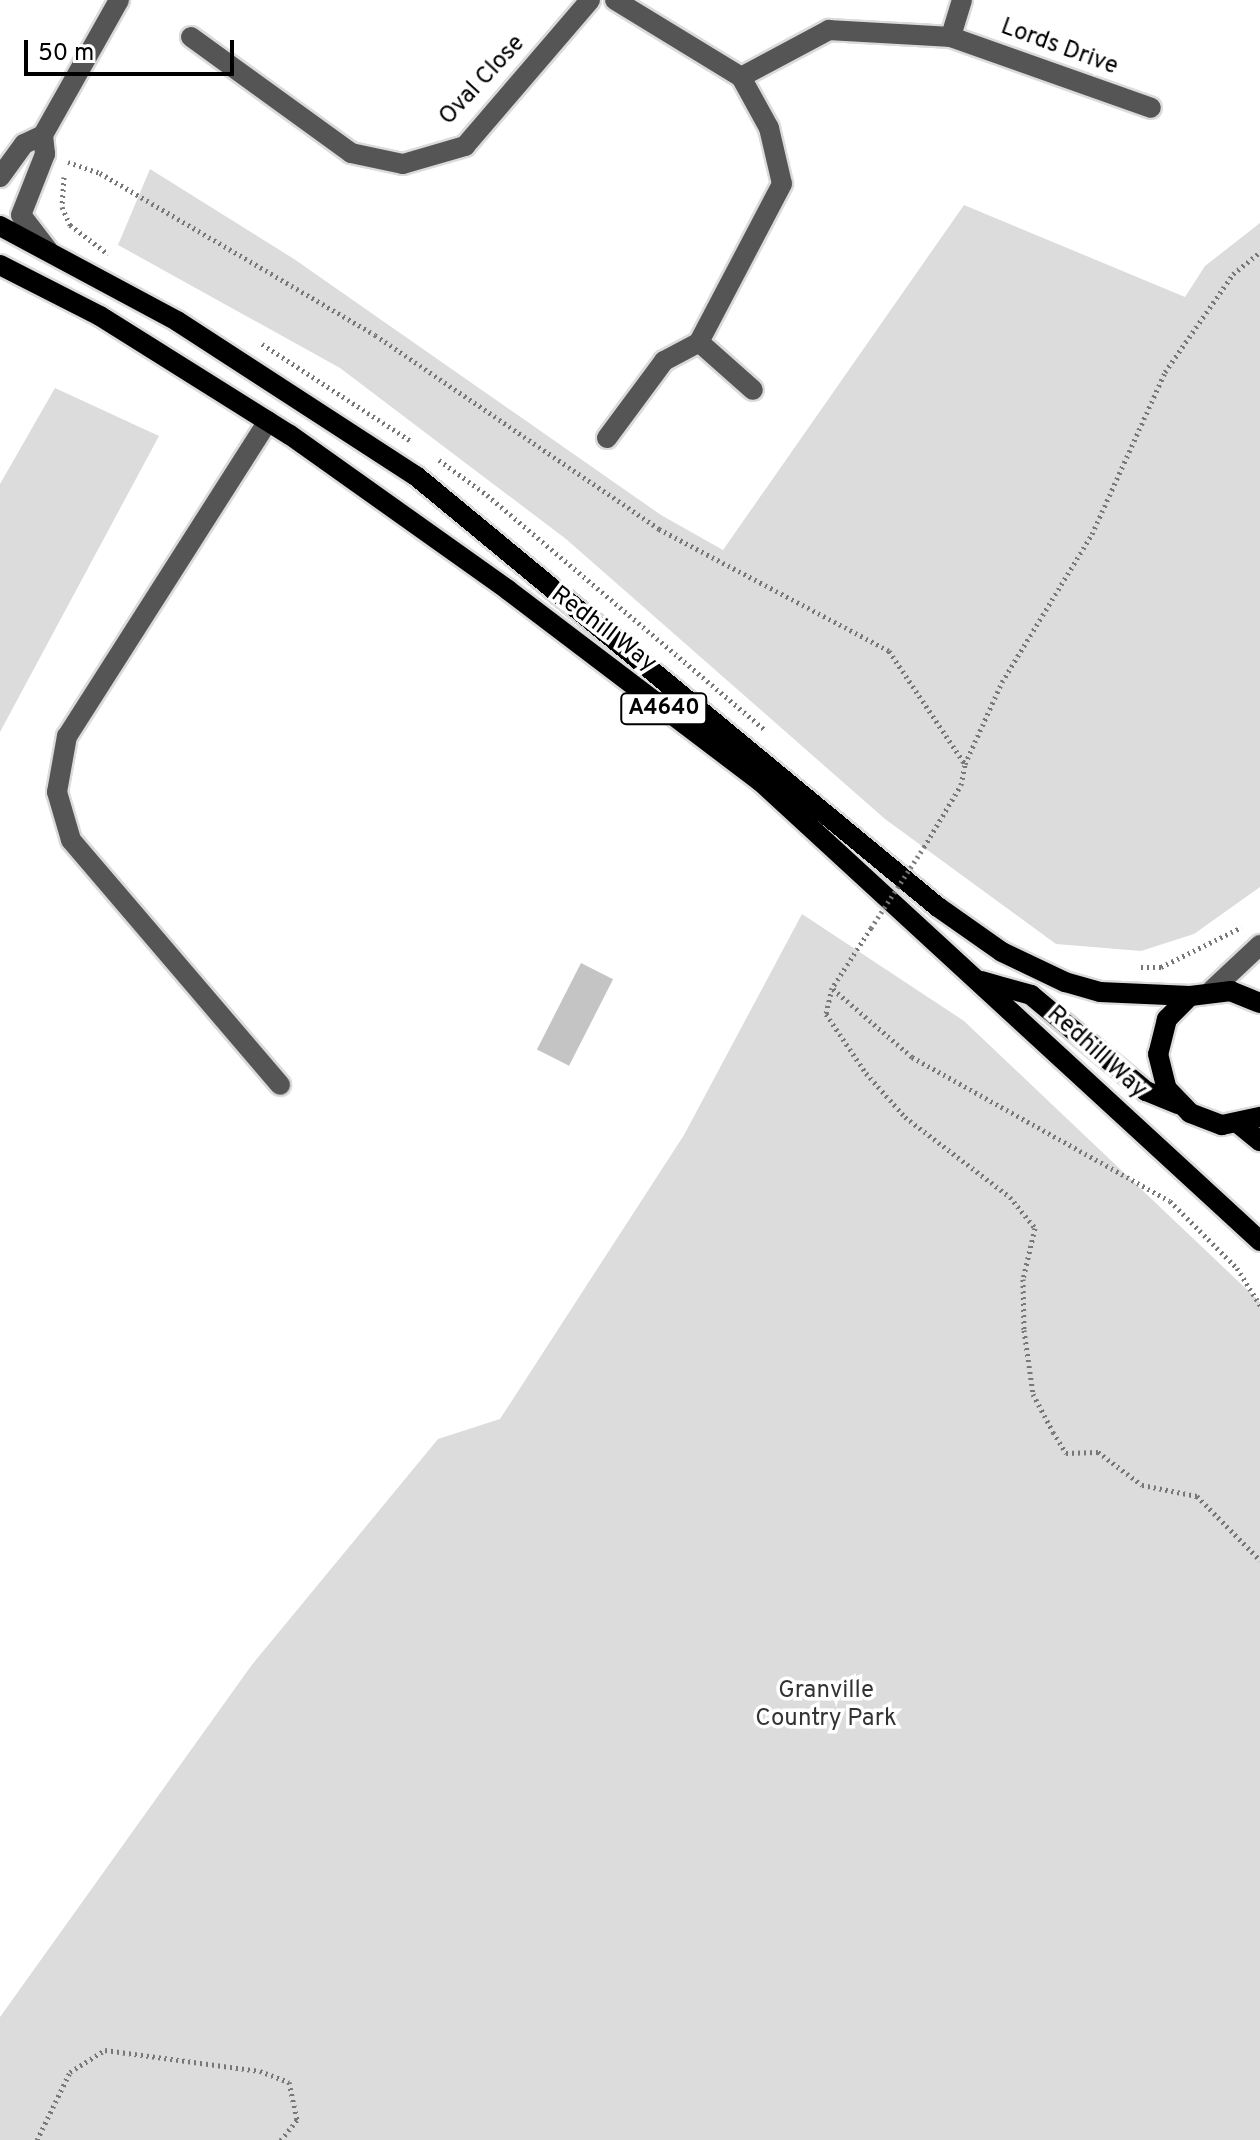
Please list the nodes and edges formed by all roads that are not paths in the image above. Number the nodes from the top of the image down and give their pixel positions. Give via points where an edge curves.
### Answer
1 (119, 0) edge
2 (590, 0) edge
3 (615, 0) edge
4 (962, 0) edge
5 (191, 37) dead end
6 (951, 37) junction
7 (741, 77) junction
8 (1151, 108) dead end
9 (43, 135) junction
10 (0, 177) edge
11 (0, 226) edge
12 (48, 250) junction
13 (0, 265) edge
14 (699, 342) junction
15 (753, 390) dead end
16 (268, 421) junction
17 (607, 438) dead end
18 (1260, 945) edge
19 (975, 980) junction
20 (1212, 990) junction
21 (1190, 996) junction
22 (1260, 1003) edge
23 (280, 1085) dead end
24 (1178, 1104) junction
25 (1260, 1117) edge
26 (1240, 1125) junction
27 (1260, 1141) edge
28 (1260, 1241) edge

1 - 9 street
2 - 5 street, Oval Close via 465,146 403,164 351,153
3 - 7 street
4 - 6 street
6 - 7 street, Lords Drive via 829,30
6 - 8 street, Lords Drive
7 - 14 street via 769,128 782,184
9 - 10 street via 24,144
9 - 12 street via 45,154 21,215
11 - 12 main road, Redhill Way / A4640
12 - 21 main road, Redhill Way / A4640 via 177,321 416,476 938,907 1002,952 1100,992
13 - 16 main road, Redhill Way / A4640 via 100,316
14 - 15 street
14 - 17 street via 664,361
16 - 19 main road, Redhill Way / A4640 via 508,590 761,782
16 - 23 street via 67,736 57,792 71,840
18 - 20 street
19 - 24 main road, A4640 via 1031,995 1146,1091
19 - 28 main road, Redhill Way / A4640
20 - 21 main road, A4640
20 - 22 main road
21 - 24 main road via 1167,1019 1159,1042 1161,1071
24 - 26 main road, A4640 via 1204,1122
25 - 26 main road, A4640
26 - 27 main road

